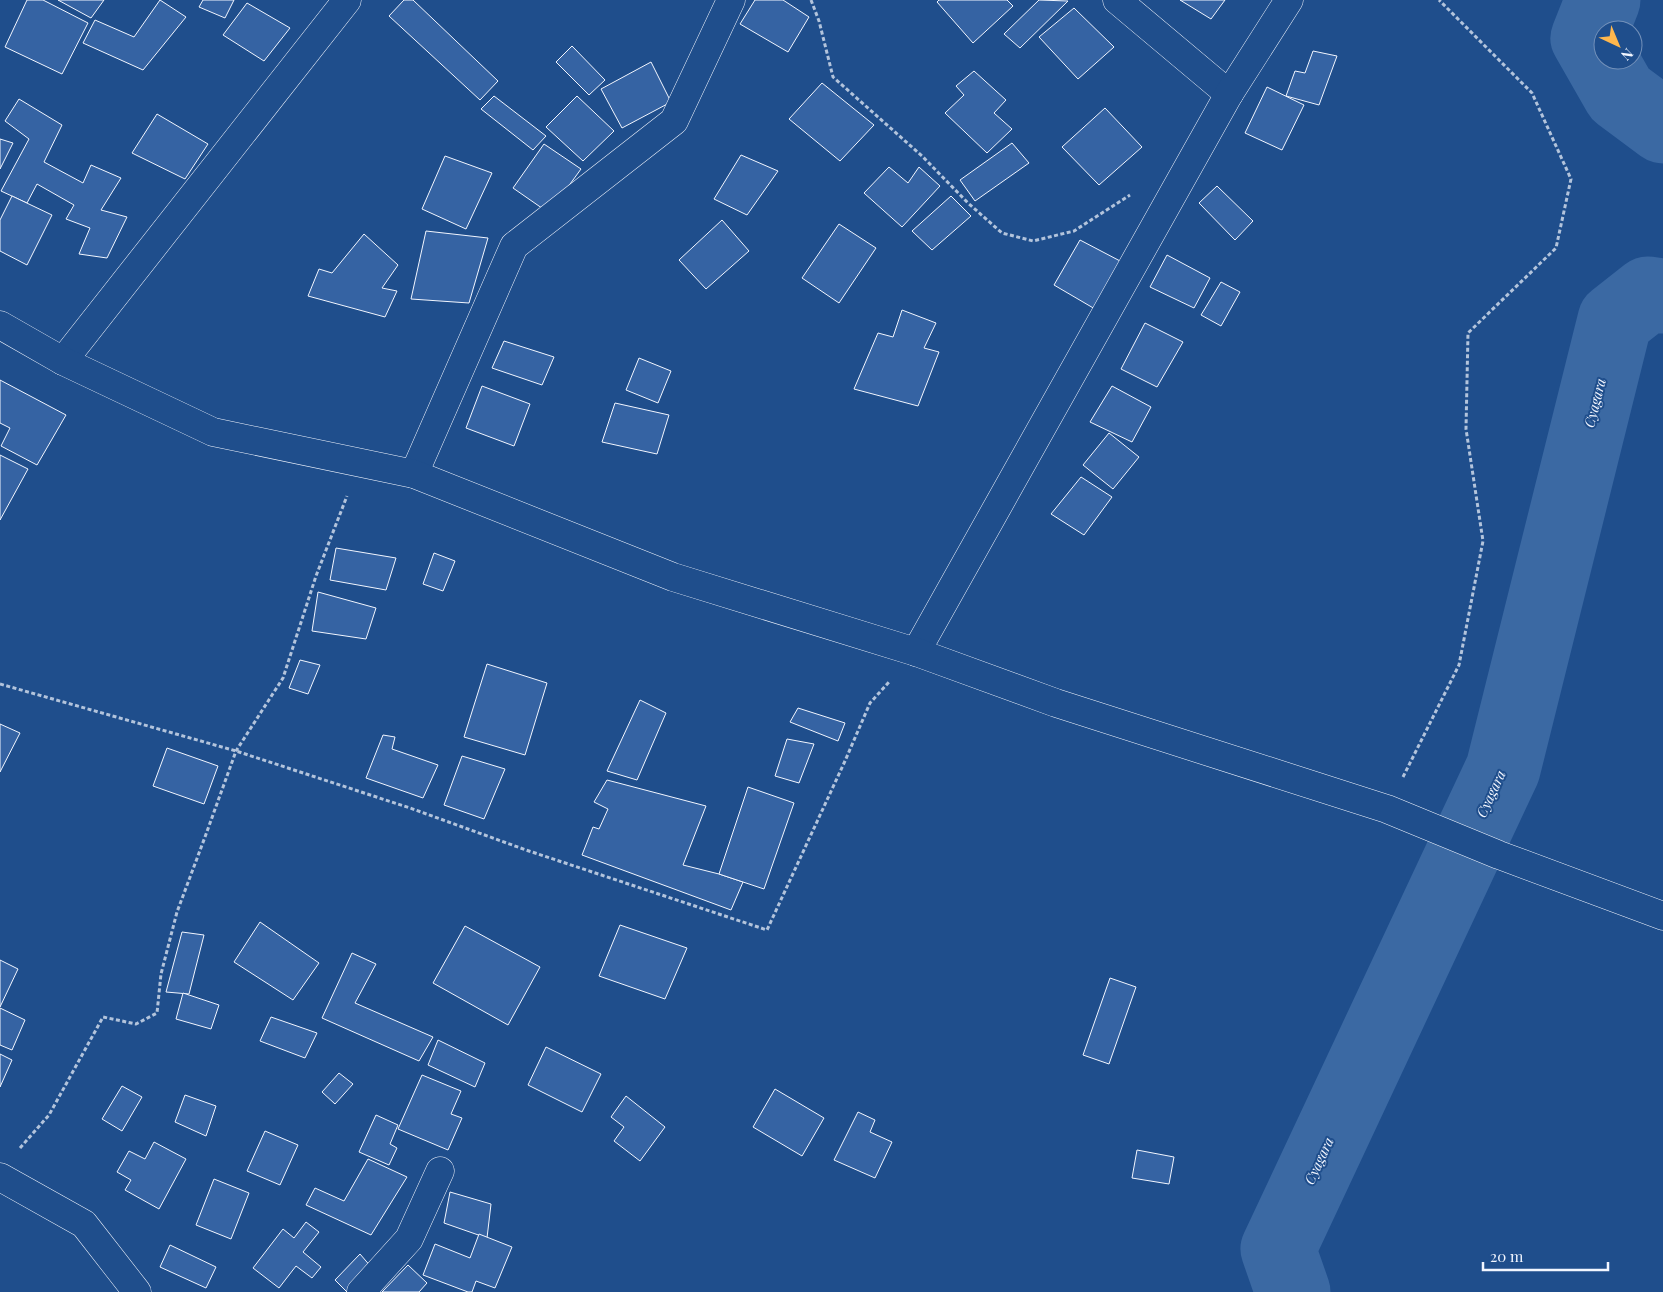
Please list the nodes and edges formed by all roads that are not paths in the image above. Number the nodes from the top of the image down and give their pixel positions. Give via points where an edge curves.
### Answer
1 (347, 0) edge
2 (730, 0) edge
3 (1118, 0) edge
4 (1289, 0) edge
5 (1229, 94) junction
6 (0, 325) edge
7 (63, 361) junction
8 (414, 474) junction
9 (916, 652) junction
10 (1663, 916) edge
11 (440, 1171) dead end
12 (0, 1177) edge
13 (137, 1292) edge
14 (362, 1292) edge

1 - 7 street
2 - 8 street via 674,121 514,246
3 - 5 street
4 - 5 street
5 - 9 street
6 - 7 street
7 - 8 street via 213,432
8 - 9 street via 673,577
9 - 10 street via 1056,703 1387,810
11 - 14 street via 409,1239
12 - 13 street via 84,1224

